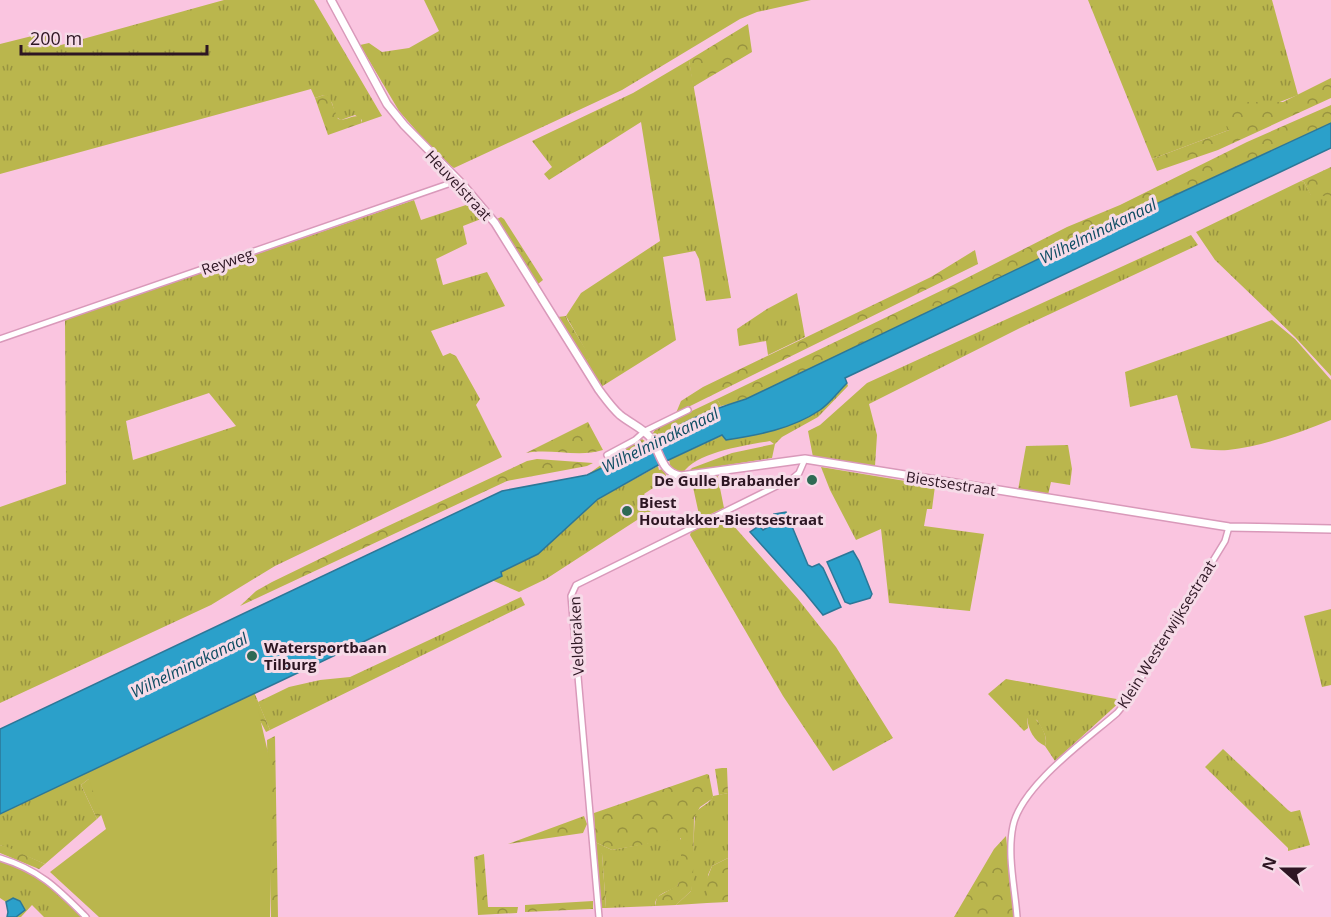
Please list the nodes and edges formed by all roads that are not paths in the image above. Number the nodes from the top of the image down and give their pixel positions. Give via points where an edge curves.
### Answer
1 (331, 0) edge
2 (454, 182) dead end
3 (0, 339) edge
4 (607, 401) joint
5 (688, 410) dead end
6 (645, 431) junction
7 (607, 455) dead end
8 (805, 459) junction
9 (1229, 527) junction
10 (1331, 529) edge
11 (0, 858) edge
12 (86, 917) edge
13 (598, 917) edge
14 (1017, 917) edge

1 - 4 street, Heuvelstraat via 387,104 495,223
2 - 3 street, Reyweg
4 - 6 street, Biestsestraat
5 - 6 street
6 - 7 street
6 - 8 street, Biestsestraat via 665,468 674,475
8 - 9 street, Biestsestraat
8 - 13 street, Veldbraken via 793,478 572,590
9 - 10 street, Biestsestraat
9 - 14 street, Klein Westerwijksestraat via 1225,540 1127,701 1038,782 1022,802 1011,837
11 - 12 street via 37,873

